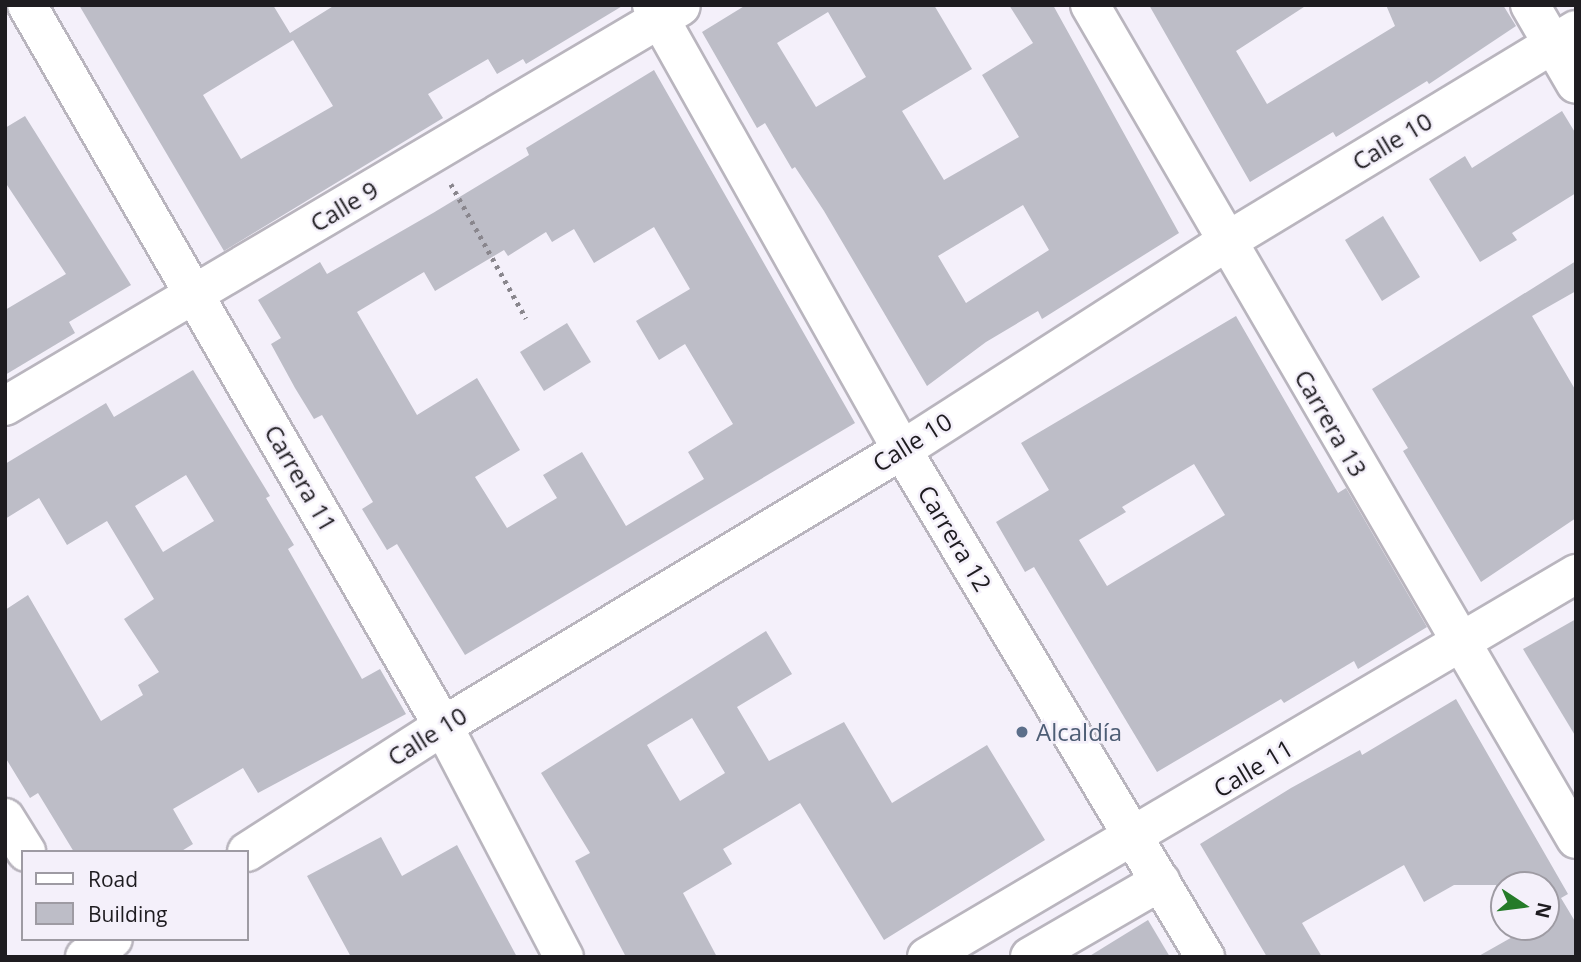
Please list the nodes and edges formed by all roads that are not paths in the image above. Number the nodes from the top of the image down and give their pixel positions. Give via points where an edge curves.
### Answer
1 (27, 5) edge
2 (1090, 5) edge
3 (1530, 5) edge
4 (665, 10) edge
5 (1564, 37) edge
6 (1576, 84) edge
7 (1226, 242) junction
8 (196, 293) junction
9 (5, 406) edge
10 (902, 450) junction
11 (1576, 574) edge
12 (1460, 643) junction
13 (443, 726) junction
14 (5, 818) edge
15 (1134, 838) junction
16 (1576, 839) edge
17 (25, 850) edge
18 (248, 851) edge
19 (1161, 881) junction
20 (564, 957) edge
21 (927, 957) edge
22 (1030, 957) edge
23 (1205, 957) edge

1 - 8 street, Carrera 11
2 - 7 street, Carrera 13
3 - 5 street
4 - 8 street, Calle 9
4 - 10 street, Carrera 12
5 - 6 street
5 - 7 street, Calle 10
7 - 10 street, Calle 10
7 - 12 street, Carrera 13
8 - 9 street, Calle 9
8 - 13 street, Carrera 11
10 - 13 street, Calle 10
10 - 15 street, Carrera 12
11 - 12 street, Calle 11
12 - 15 street, Calle 11
12 - 16 street, Carrera 13
13 - 18 street, Calle 10
13 - 20 street, Carrera 11
14 - 17 street
15 - 19 street, Carrera 12
15 - 21 street, Calle 11
19 - 22 street
19 - 23 street, Carrera 12

